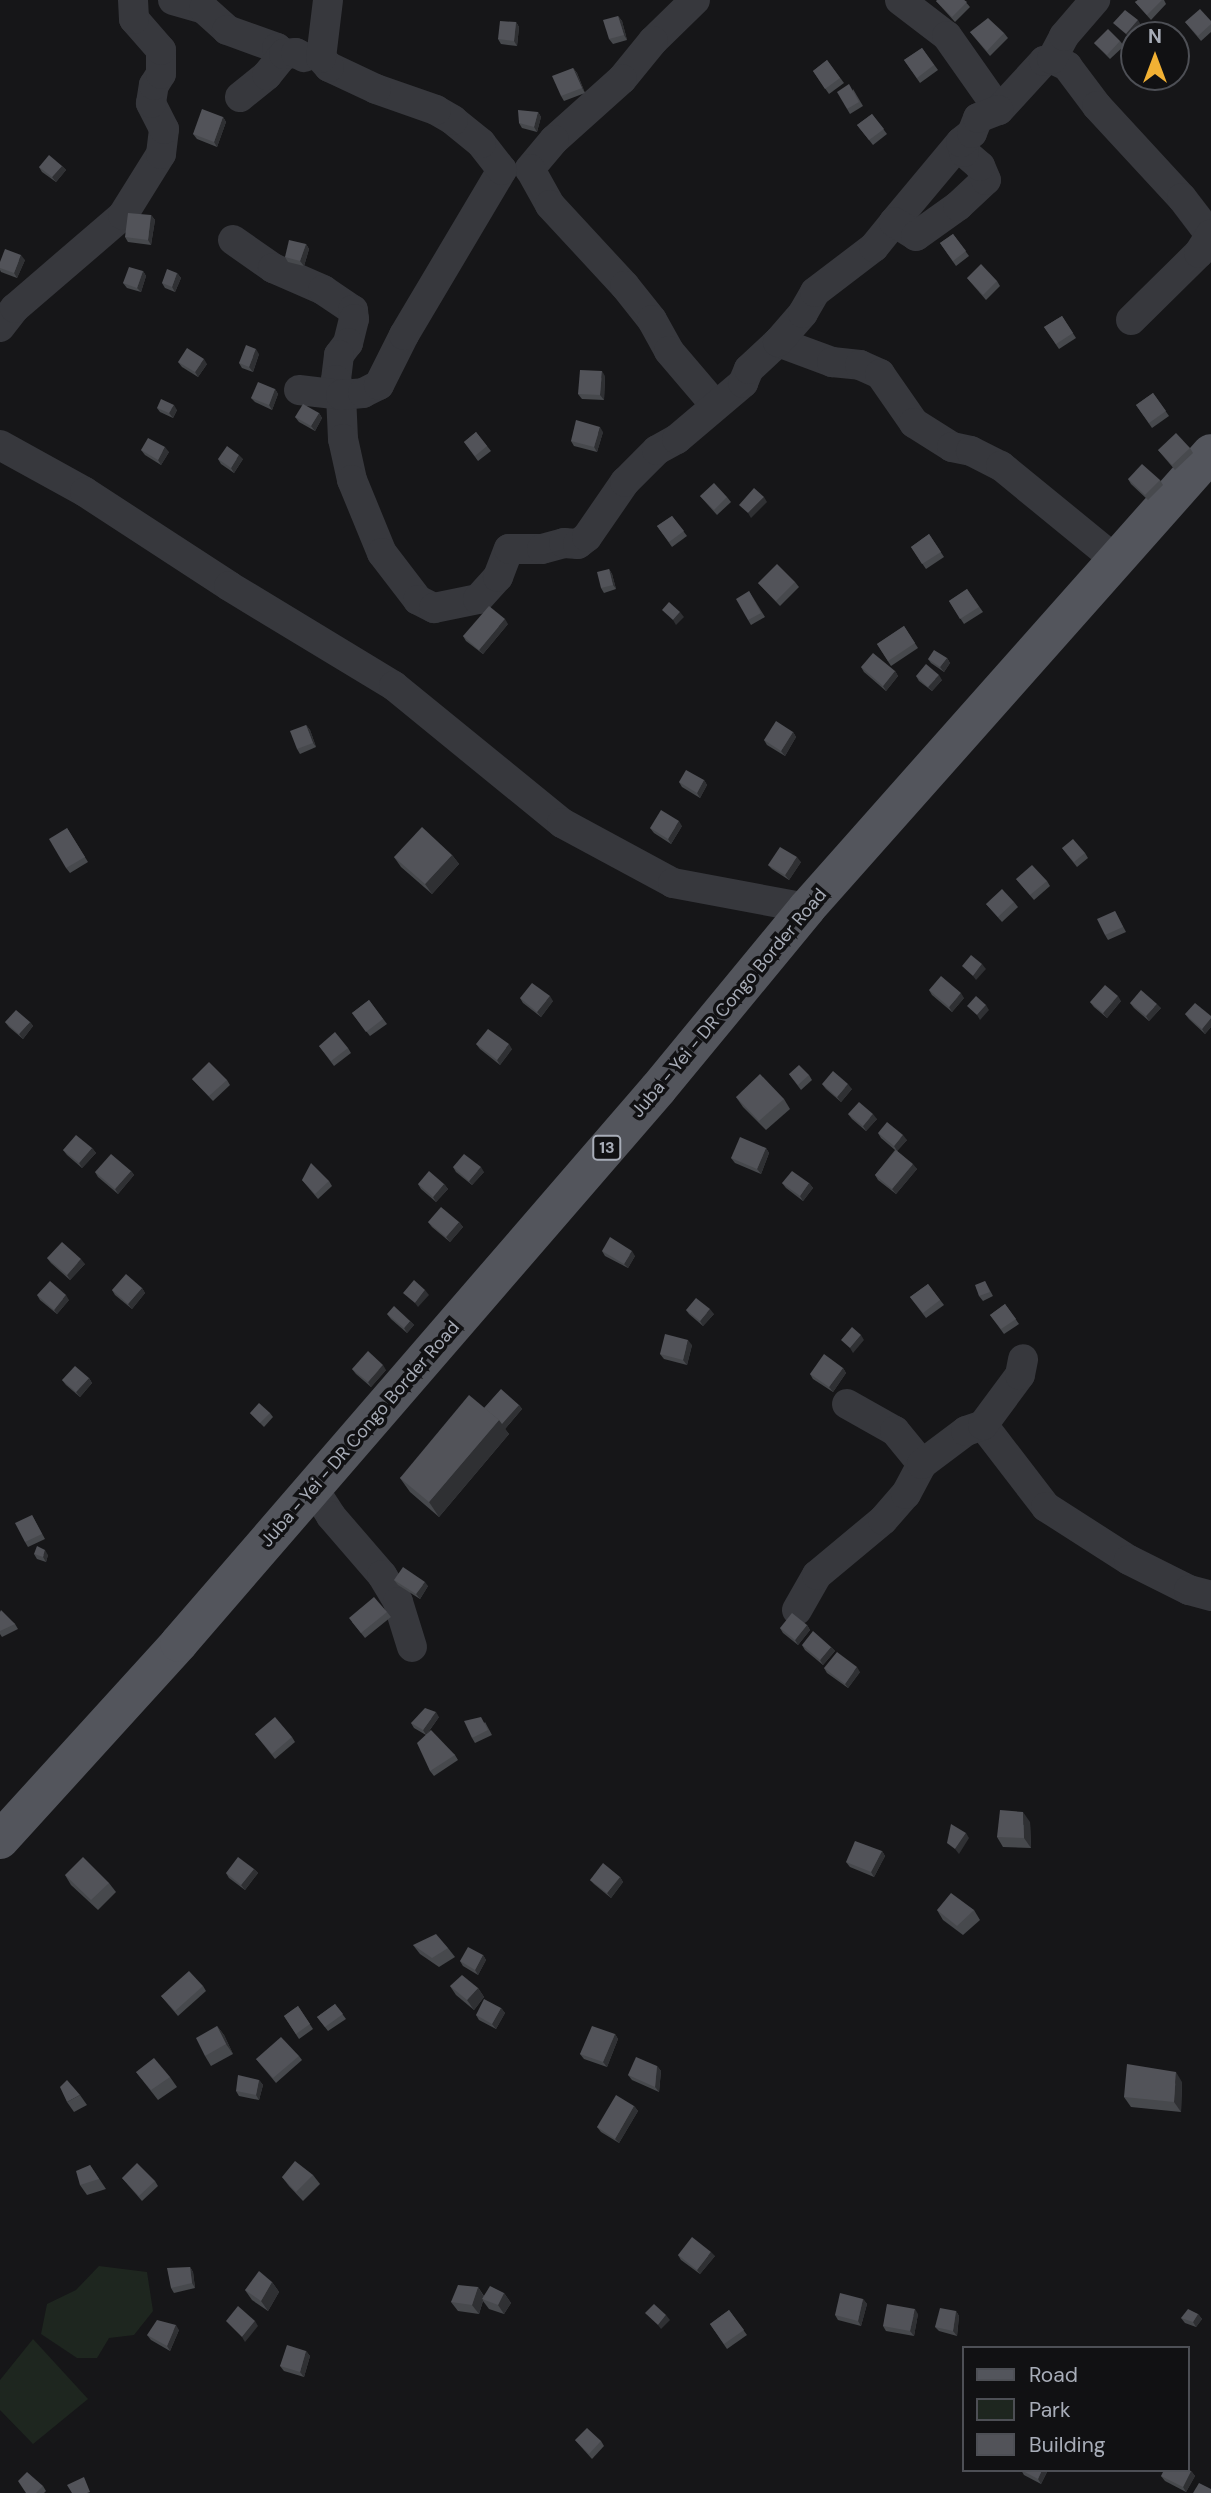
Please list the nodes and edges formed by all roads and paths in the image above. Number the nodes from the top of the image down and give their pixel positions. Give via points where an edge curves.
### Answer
1 (133, 0) edge
2 (173, 0) edge
3 (328, 0) edge
4 (695, 0) edge
5 (900, 0) edge
6 (1095, 0) edge
7 (284, 54) junction
8 (321, 58) junction
9 (1052, 59) junction
10 (240, 97) dead end
11 (999, 110) junction
12 (961, 142) junction
13 (894, 222) junction
14 (1211, 235) edge
15 (233, 240) dead end
16 (1130, 320) dead end
17 (0, 327) edge
18 (778, 342) junction
19 (299, 390) dead end
20 (341, 395) junction
21 (715, 405) junction
22 (0, 445) edge
23 (1211, 453) edge
24 (1116, 560) junction
25 (807, 908) junction
26 (1023, 1359) dead end
27 (846, 1404) dead end
28 (983, 1425) junction
29 (922, 1464) junction
30 (313, 1488) junction
31 (1211, 1596) edge
32 (797, 1610) dead end
33 (412, 1647) dead end
34 (0, 1839) edge

1 - 17 street via 134,19 161,50 161,74 151,103 164,129 161,154 123,215 15,308
2 - 7 street via 204,9 227,30
3 - 8 street
4 - 21 street via 530,169 550,205 625,286 669,351
5 - 11 street via 947,36
6 - 9 street via 1064,36
7 - 8 street
7 - 10 street
8 - 20 street via 339,72 453,120 481,143 502,170 379,385 363,393
9 - 11 street via 1022,82
9 - 14 street via 1067,66
11 - 12 street via 978,118 972,134
12 - 13 street
12 - 13 street via 986,180 916,236
13 - 18 street via 874,247 815,292
14 - 16 street via 1199,253
15 - 20 street via 273,268 323,290 353,310 348,343 339,355 336,380
18 - 21 street via 749,369 743,383
18 - 24 street via 880,374 914,423 952,447 1001,466
19 - 20 street
20 - 21 street via 346,458 369,526 382,553 418,600 434,608 478,599 498,577 509,549 578,544 625,482 657,450 677,439
22 - 25 street via 85,492 394,686 562,823 673,883
23 - 24 main road, Juba - Yei - DR Congo Border Road / 13
24 - 25 main road, Juba - Yei - DR Congo Border Road / 13
25 - 30 main road, Juba - Yei - DR Congo Border Road / 13 via 658,1089
26 - 28 street via 1020,1375
27 - 29 street via 895,1431
28 - 29 street via 966,1431
28 - 31 street via 1046,1507 1129,1560
29 - 32 street via 906,1494 817,1576
30 - 33 street via 382,1574 398,1602
30 - 34 main road, Juba - Yei - DR Congo Border Road / 13

